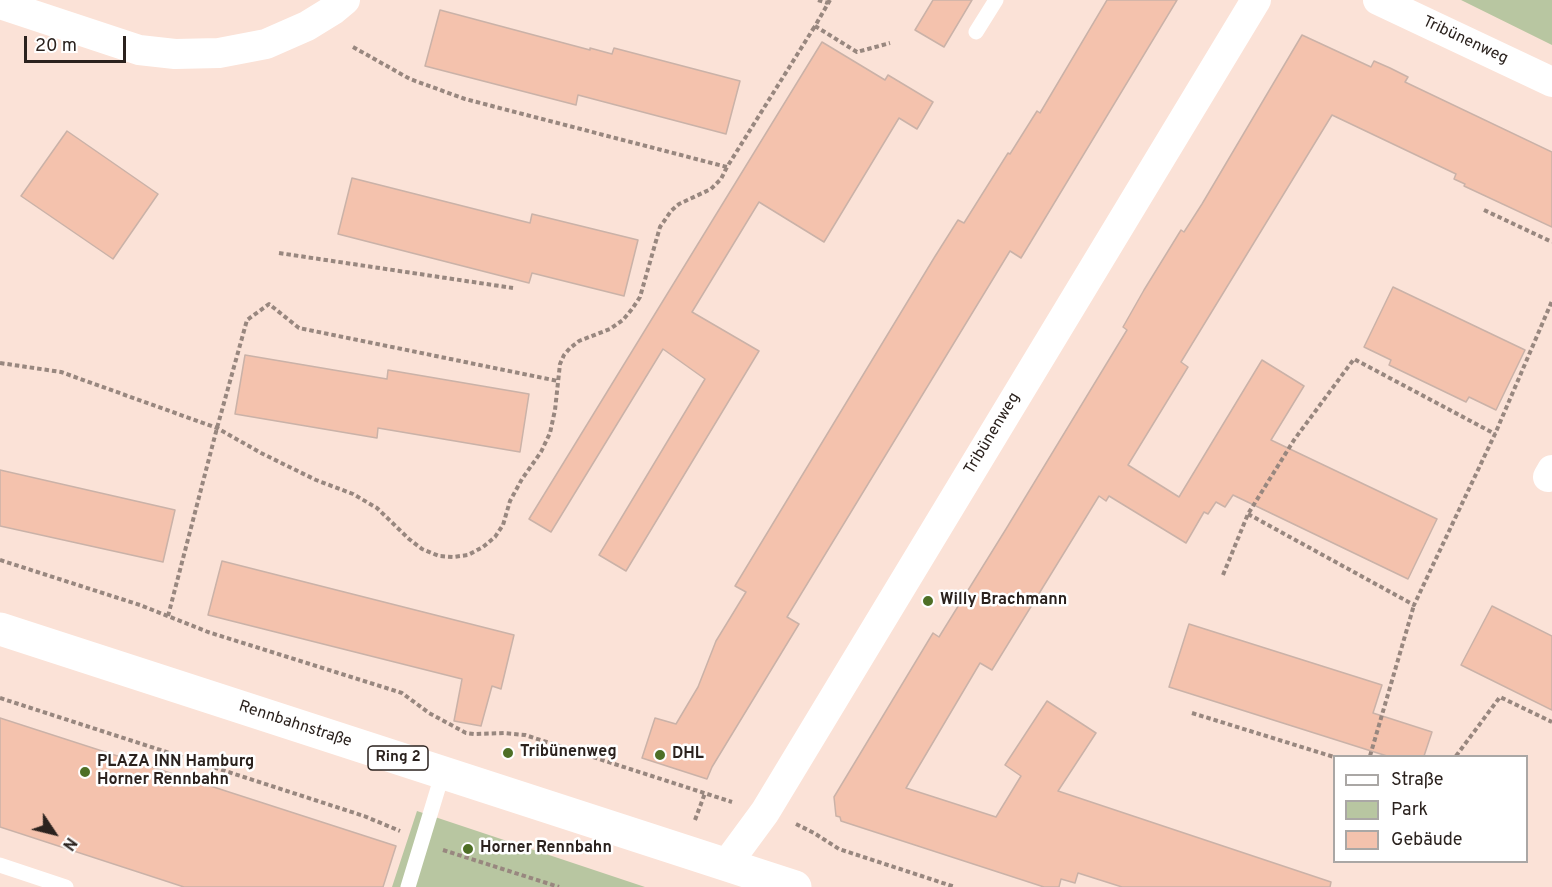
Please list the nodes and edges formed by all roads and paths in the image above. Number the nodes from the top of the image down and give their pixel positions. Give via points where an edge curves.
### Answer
1 (345, 0) edge
2 (818, 0) edge
3 (996, 0) edge
4 (1378, 0) edge
5 (829, 2) edge
6 (1251, 2) edge
7 (0, 4) edge
8 (815, 26) junction
9 (976, 32) dead end
10 (890, 43) dead end
11 (353, 47) dead end
12 (1552, 82) edge
13 (727, 167) junction
14 (1484, 210) dead end
15 (1552, 242) edge
16 (279, 253) dead end
17 (513, 288) dead end
18 (1552, 301) edge
19 (0, 363) edge
20 (558, 381) junction
21 (217, 428) junction
22 (1495, 434) junction
23 (1248, 514) junction
24 (0, 560) edge
25 (1223, 575) dead end
26 (1414, 605) junction
27 (168, 616) junction
28 (0, 629) edge
29 (0, 698) edge
30 (1192, 713) dead end
31 (1552, 722) edge
32 (1370, 755) edge
33 (1457, 755) edge
34 (1333, 756) edge
35 (442, 772) junction
36 (705, 793) junction
37 (736, 803) dead end
38 (696, 819) dead end
39 (789, 821) dead end
40 (422, 842) junction
41 (0, 865) edge
42 (726, 865) junction
43 (66, 887) edge
44 (408, 887) edge
45 (559, 887) edge
46 (795, 887) edge
47 (955, 887) edge

1 - 7 street via 307,26 266,44 219,53 175,54 139,50
2 - 5 path
3 - 9 lane
4 - 12 street, Tribünenweg
5 - 8 path
6 - 42 street, Tribünenweg via 765,812
8 - 10 path via 857,51
8 - 13 path
11 - 13 path via 410,79 465,99
13 - 20 path via 711,189 671,211 660,227 640,297 623,320 570,348 560,364
14 - 15 path
16 - 17 path
18 - 22 path
19 - 21 path via 61,372
20 - 21 path via 299,328 269,304 247,320
20 - 21 path via 550,433 541,452 510,501 495,537 468,555 439,556 422,549 377,508
21 - 27 path
22 - 23 path via 1354,359 1294,440
22 - 26 path
23 - 25 path
23 - 26 path
24 - 27 path
26 - 32 path
27 - 36 path via 402,693 466,733 525,735
28 - 35 main road, Rennbahnstraße / Ring 2
29 - 40 path via 364,816
30 - 34 path
31 - 33 path via 1500,697
35 - 40 lane
35 - 42 main road, Rennbahnstraße / Ring 2
36 - 37 path
36 - 38 path
39 - 47 path via 839,849
40 - 44 lane
40 - 45 path
41 - 43 lane
42 - 46 main road, Rennbahnstraße / Ring 2

